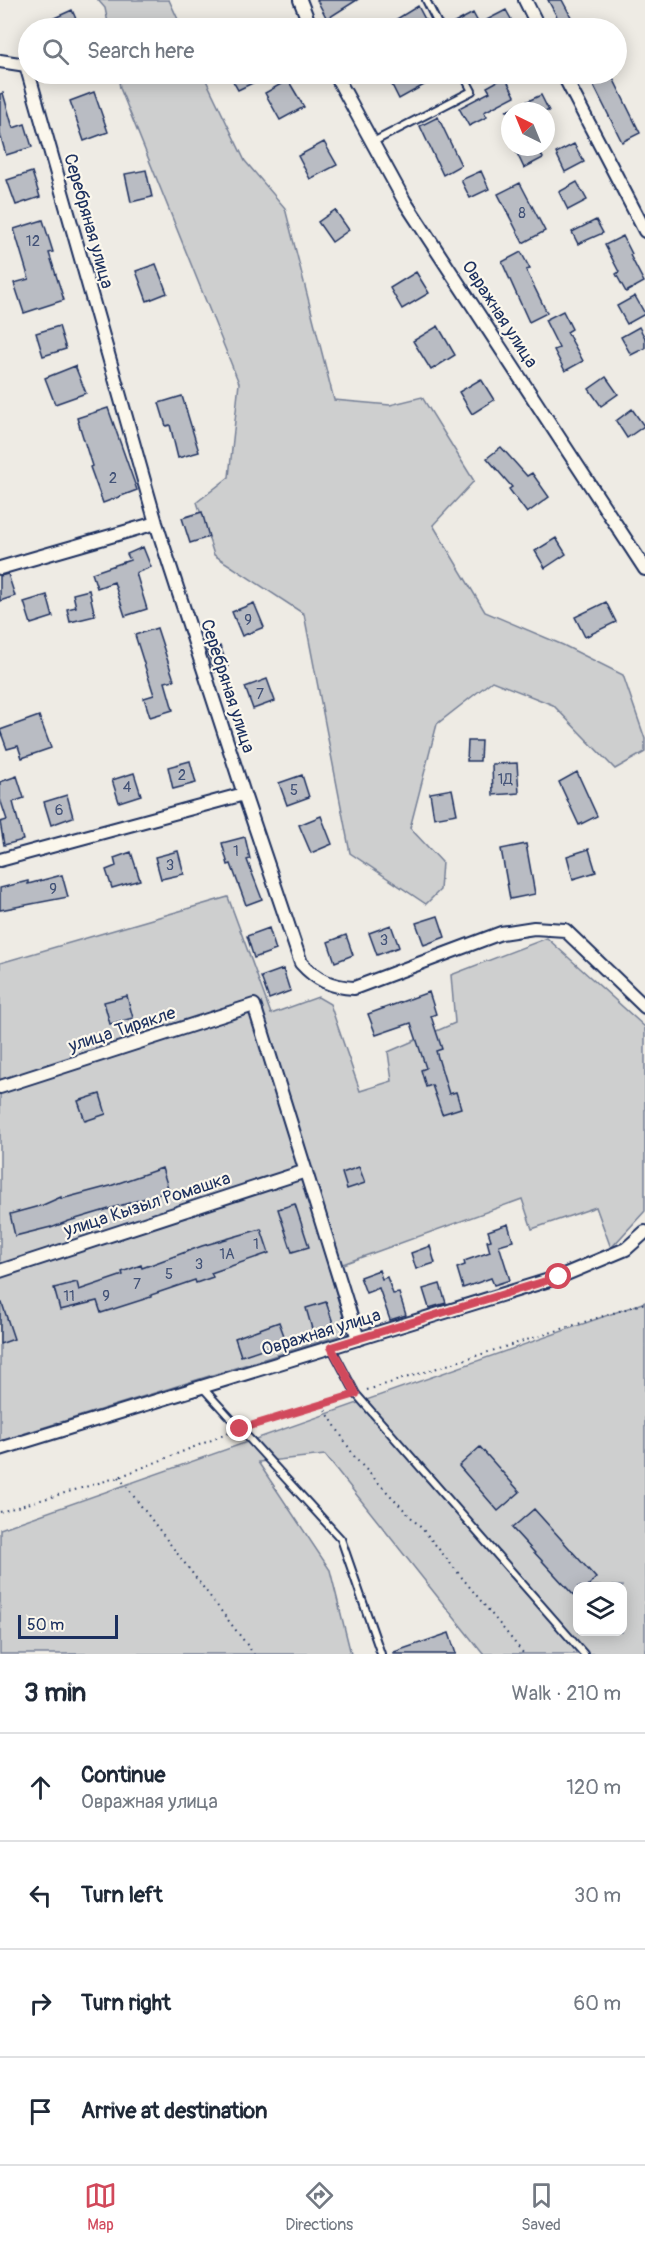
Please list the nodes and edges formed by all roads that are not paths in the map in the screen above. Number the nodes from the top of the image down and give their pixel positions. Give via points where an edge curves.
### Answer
1 (300, 0) edge
2 (426, 0) edge
3 (525, 0) edge
4 (307, 18) edge
5 (435, 18) edge
6 (534, 18) edge
7 (0, 61) edge
8 (18, 64) edge
9 (31, 84) edge
10 (341, 84) edge
11 (468, 84) edge
12 (568, 84) edge
13 (373, 142) junction
14 (645, 231) edge
15 (156, 523) junction
16 (0, 568) edge
17 (645, 569) edge
18 (244, 794) junction
19 (0, 860) edge
20 (645, 1007) edge
21 (0, 1087) edge
22 (306, 1171) junction
23 (645, 1232) edge
24 (0, 1270) edge
25 (358, 1339) junction
26 (331, 1347) junction
27 (202, 1387) junction
28 (0, 1449) edge
29 (381, 1654) edge
30 (584, 1654) edge

1 - 4 street
2 - 5 lane
3 - 6 street
7 - 8 street, Серебряная улица
9 - 15 street, Серебряная улица
10 - 13 street, Овражная улица
11 - 13 lane via 472,91
12 - 14 street
13 - 17 street, Овражная улица via 405,202
15 - 16 street
15 - 18 street, Серебряная улица
18 - 19 street
18 - 20 street, Серебряная улица via 301,963 325,982 339,988 354,988 501,933 534,928 565,930
21 - 22 street, улица Тирякле via 254,1005
22 - 24 street, улица Кызыл Ромашка
22 - 25 street
23 - 25 street, Овражная улица via 626,1249 559,1277
25 - 26 street, Овражная улица
26 - 27 street, Овражная улица
26 - 30 lane via 356,1394
27 - 28 street, Овражная улица
27 - 29 lane via 341,1539

